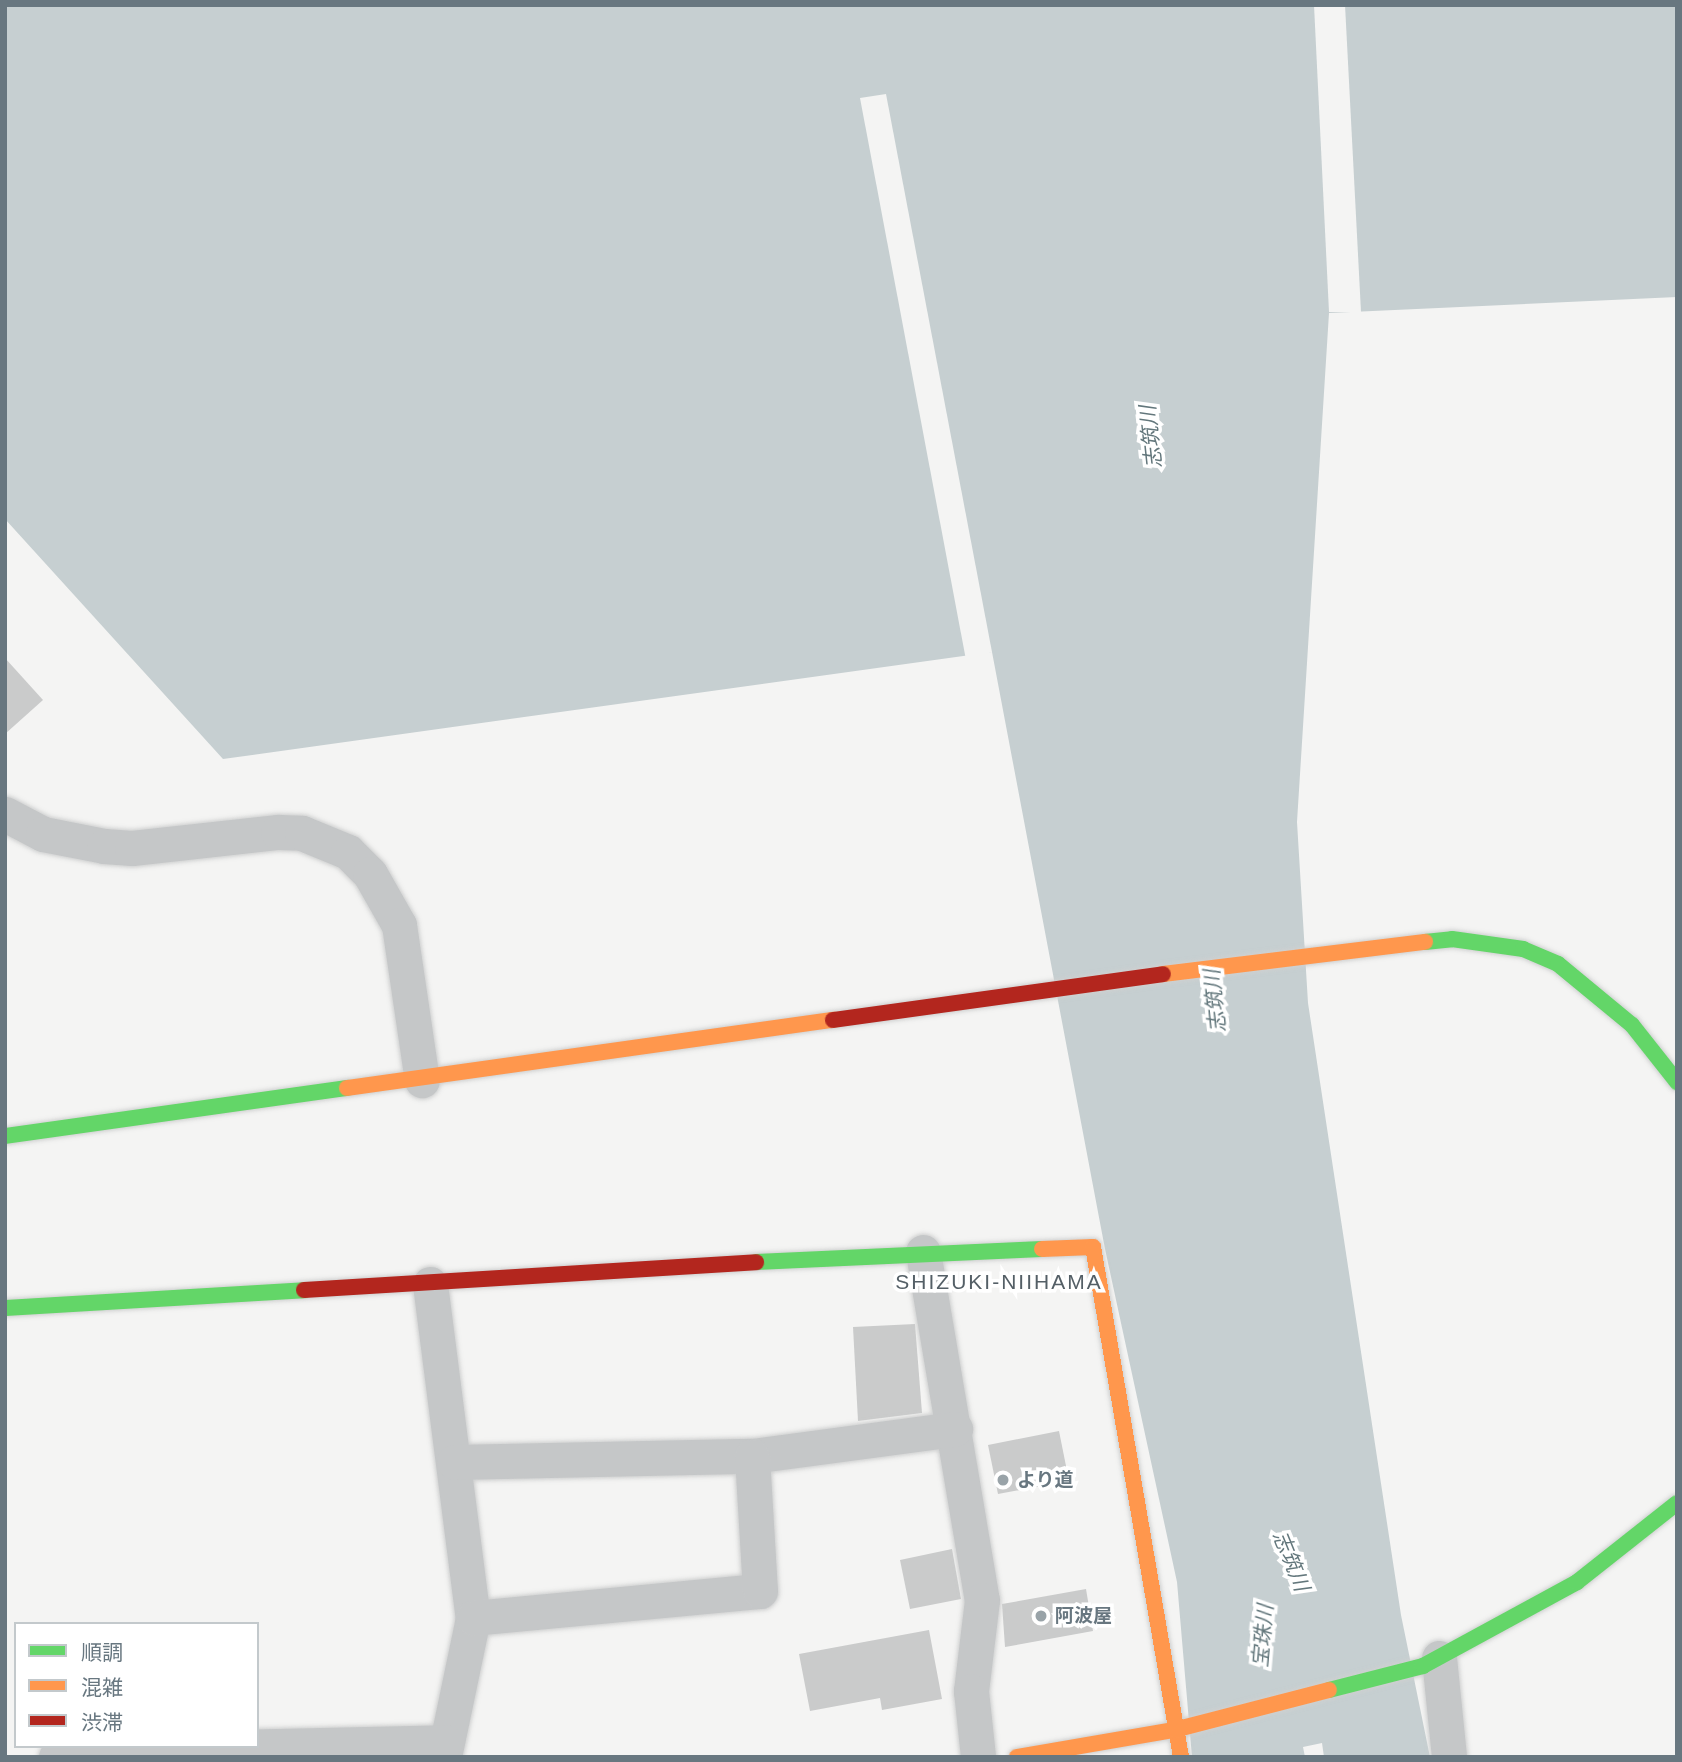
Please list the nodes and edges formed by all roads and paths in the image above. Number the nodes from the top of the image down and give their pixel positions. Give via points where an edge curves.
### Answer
1 (5, 814) edge
2 (422, 1080) junction
3 (1677, 1082) edge
4 (5, 1136) edge
5 (923, 1252) junction
6 (430, 1284) junction
7 (5, 1308) edge
8 (955, 1429) junction
9 (752, 1456) junction
10 (454, 1462) junction
11 (1677, 1503) edge
12 (472, 1618) junction
13 (1431, 1662) junction
14 (1180, 1728) junction
15 (444, 1749) edge
16 (56, 1757) edge
17 (978, 1757) edge
18 (1017, 1757) edge
19 (1181, 1757) edge
20 (1449, 1757) edge

1 - 2 street via 43,834 103,846 145,847 278,832 302,834 348,852 370,874 399,925
2 - 3 main road via 1319,953 1452,939 1523,949 1590,985 1632,1025
2 - 4 main road
5 - 6 main road
5 - 8 street
5 - 14 main road via 1093,1247
6 - 7 main road
6 - 10 street
8 - 9 street
8 - 17 street via 982,1600 971,1691
9 - 10 street
9 - 12 street via 760,1591
10 - 12 street
11 - 13 main road via 1577,1582
12 - 15 street
13 - 14 main road
13 - 20 street
14 - 18 main road
14 - 19 main road
15 - 16 street via 98,1750

